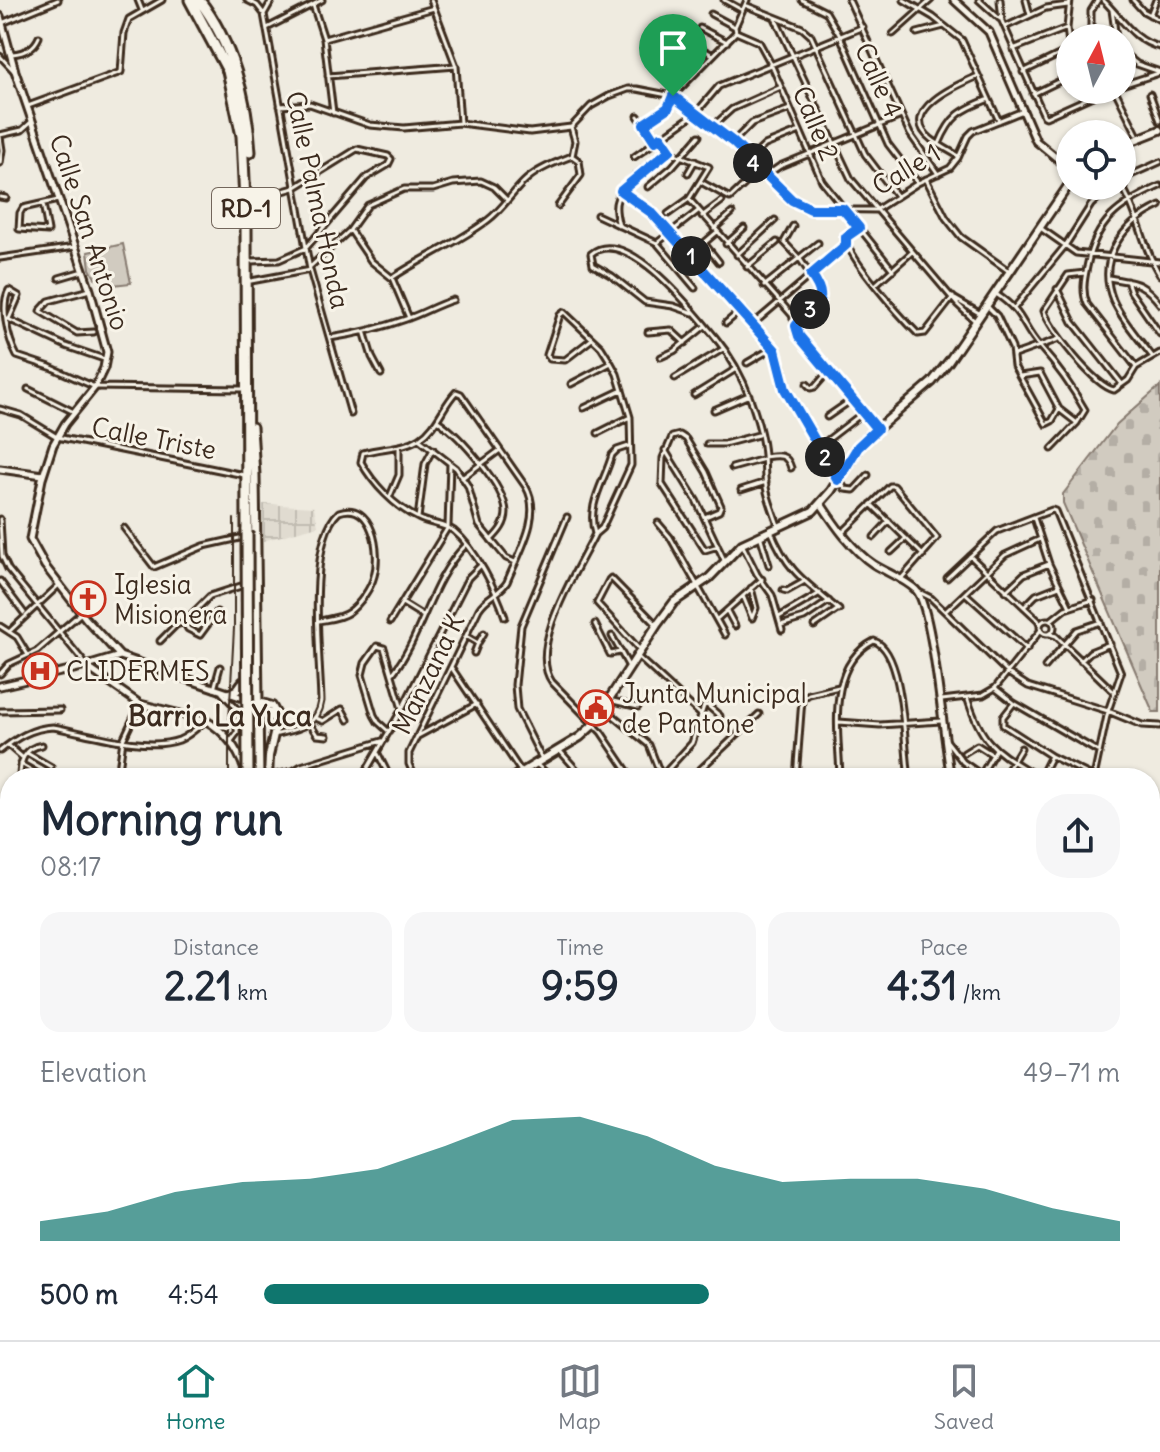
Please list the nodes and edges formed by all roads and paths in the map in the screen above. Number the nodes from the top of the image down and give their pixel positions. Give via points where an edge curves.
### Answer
1 (32, 0) edge
2 (58, 0) edge
3 (138, 0) edge
4 (162, 0) edge
5 (190, 0) edge
6 (247, 0) edge
7 (272, 0) edge
8 (322, 0) edge
9 (431, 0) edge
10 (724, 0) edge
11 (802, 0) edge
12 (849, 0) edge
13 (904, 0) edge
14 (931, 0) edge
15 (954, 0) edge
16 (979, 0) edge
17 (1000, 0) edge
18 (1026, 0) edge
19 (1100, 0) edge
20 (1133, 0) edge
21 (1156, 0) edge
22 (1069, 2) edge
23 (203, 3) edge
24 (313, 5) junction
25 (745, 5) edge
26 (35, 8) junction
27 (434, 8) junction
28 (142, 10) junction
29 (1112, 10) junction
30 (921, 11) junction
31 (264, 14) junction
32 (711, 14) dead end
33 (1030, 15) junction
34 (1150, 15) junction
35 (775, 18) junction
36 (1, 19) edge
37 (1160, 20) edge
38 (1002, 21) junction
39 (1067, 24) edge
40 (1091, 24) edge
41 (1114, 24) edge
42 (1124, 24) edge
43 (944, 26) junction
44 (735, 27) junction
45 (863, 27) junction
46 (267, 28) junction
47 (700, 28) dead end
48 (1004, 28) junction
49 (736, 32) junction
50 (1056, 32) edge
51 (917, 33) dead end
52 (893, 34) dead end
53 (1136, 35) edge
54 (840, 36) junction
55 (39, 37) dead end
56 (324, 39) junction
57 (689, 42) dead end
58 (727, 42) junction
59 (816, 45) junction
60 (1160, 47) edge
61 (1013, 49) junction
62 (12, 54) junction
63 (713, 55) junction
64 (794, 55) junction
65 (0, 56) edge
66 (1056, 57) edge
67 (1136, 63) edge
68 (771, 64) junction
69 (456, 66) junction
70 (15, 71) junction
71 (1023, 72) junction
72 (1160, 72) edge
73 (328, 76) junction
74 (978, 76) junction
75 (1136, 80) edge
76 (1056, 83) edge
77 (781, 87) junction
78 (1033, 94) junction
79 (1150, 94) dead end
80 (673, 96) junction
81 (989, 99) junction
82 (1073, 104) edge
83 (1122, 104) edge
84 (28, 106) junction
85 (280, 106) junction
86 (790, 109) junction
87 (1023, 111) junction
88 (333, 113) junction
89 (696, 113) junction
90 (638, 116) dead end
91 (901, 116) junction
92 (33, 120) junction
93 (999, 121) junction
94 (1160, 121) edge
95 (460, 123) junction
96 (644, 124) junction
97 (880, 126) junction
98 (571, 127) junction
99 (712, 127) junction
100 (1160, 130) edge
101 (800, 131) junction
102 (857, 134) junction
103 (1137, 134) dead end
104 (0, 136) edge
105 (699, 136) dead end
106 (661, 137) junction
107 (1136, 139) edge
108 (655, 141) junction
109 (733, 142) junction
110 (833, 144) junction
111 (939, 144) junction
112 (670, 150) junction
113 (809, 153) junction
114 (572, 156) junction
115 (681, 156) junction
116 (634, 157) dead end
117 (959, 157) junction
118 (1056, 157) edge
119 (750, 159) junction
120 (695, 161) junction
121 (1160, 162) edge
122 (0, 163) edge
123 (688, 173) dead end
124 (1136, 173) edge
125 (938, 174) junction
126 (767, 175) junction
127 (926, 179) junction
128 (701, 182) junction
129 (918, 183) junction
130 (745, 184) dead end
131 (1160, 186) edge
132 (648, 187) dead end
133 (294, 188) junction
134 (621, 191) junction
135 (897, 196) junction
136 (1136, 196) edge
137 (0, 197) edge
138 (6, 198) dead end
139 (60, 199) junction
140 (689, 199) junction
141 (251, 200) junction
142 (507, 200) junction
143 (1058, 200) edge
144 (1096, 200) edge
145 (1129, 200) edge
146 (1130, 200) edge
147 (722, 201) dead end
148 (43, 204) junction
149 (558, 206) dead end
150 (1158, 207) edge
151 (843, 209) junction
152 (876, 210) junction
153 (698, 211) junction
154 (732, 213) dead end
155 (668, 214) dead end
156 (597, 215) dead end
157 (702, 216) junction
158 (1160, 216) edge
159 (1138, 217) junction
160 (775, 220) dead end
161 (619, 226) junction
162 (793, 226) dead end
163 (1039, 227) junction
164 (744, 228) dead end
165 (859, 228) junction
166 (350, 230) junction
167 (715, 231) junction
168 (670, 233) junction
169 (777, 242) dead end
170 (657, 243) junction
171 (704, 243) junction
172 (818, 243) dead end
173 (726, 244) junction
174 (846, 245) junction
175 (1065, 246) junction
176 (76, 247) junction
177 (306, 248) junction
178 (0, 249) edge
179 (912, 252) junction
180 (690, 255) junction
181 (737, 255) junction
182 (1088, 256) junction
183 (1, 258) edge
184 (1108, 258) junction
185 (800, 259) junction
186 (251, 261) junction
187 (719, 262) dead end
188 (1160, 262) edge
189 (1154, 263) junction
190 (747, 267) junction
191 (310, 268) junction
192 (893, 270) junction
193 (83, 271) junction
194 (1010, 272) junction
195 (1085, 273) junction
196 (811, 275) junction
197 (1160, 275) edge
198 (59, 278) dead end
199 (392, 278) junction
200 (1109, 278) junction
201 (251, 281) junction
202 (1127, 281) junction
203 (875, 285) junction
204 (764, 286) junction
205 (695, 288) dead end
206 (1057, 289) junction
207 (90, 290) junction
208 (996, 294) junction
209 (954, 298) junction
210 (453, 300) dead end
211 (781, 303) junction
212 (1160, 304) edge
213 (987, 306) junction
214 (1015, 307) junction
215 (740, 311) junction
216 (693, 313) junction
217 (981, 315) junction
218 (6, 318) junction
219 (410, 318) junction
220 (976, 322) junction
221 (726, 323) dead end
222 (752, 325) junction
223 (705, 326) junction
224 (796, 326) junction
225 (94, 332) dead end
226 (364, 332) junction
227 (648, 332) dead end
228 (1160, 334) edge
229 (330, 338) junction
230 (1060, 338) junction
231 (592, 339) junction
232 (685, 343) junction
233 (1039, 346) junction
234 (773, 348) junction
235 (723, 349) junction
236 (1160, 353) edge
237 (1014, 355) junction
238 (1152, 356) junction
239 (661, 357) dead end
240 (106, 360) junction
241 (611, 363) junction
242 (747, 363) dead end
243 (1136, 367) junction
244 (736, 369) junction
245 (829, 371) junction
246 (381, 374) dead end
247 (1020, 376) junction
248 (675, 378) dead end
249 (571, 384) dead end
250 (807, 384) dead end
251 (1122, 384) junction
252 (95, 387) junction
253 (28, 389) dead end
254 (246, 389) junction
255 (622, 390) junction
256 (694, 395) dead end
257 (749, 395) junction
258 (853, 399) junction
259 (584, 408) dead end
260 (0, 409) edge
261 (1059, 409) junction
262 (714, 410) dead end
263 (74, 412) junction
264 (864, 412) junction
265 (351, 414) dead end
266 (630, 417) junction
267 (827, 417) dead end
268 (437, 421) junction
269 (1077, 423) junction
270 (250, 427) junction
271 (877, 429) junction
272 (598, 433) dead end
273 (760, 434) junction
274 (57, 437) junction
275 (419, 439) junction
276 (825, 442) dead end
277 (707, 444) dead end
278 (399, 446) junction
279 (631, 446) junction
280 (433, 449) junction
281 (1052, 449) dead end
282 (500, 450) junction
283 (665, 450) junction
284 (764, 458) junction
285 (450, 463) junction
286 (480, 465) junction
287 (732, 468) dead end
288 (791, 468) dead end
289 (0, 469) edge
290 (43, 475) junction
291 (244, 475) junction
292 (868, 475) dead end
293 (462, 478) junction
294 (838, 480) junction
295 (766, 482) junction
296 (741, 490) dead end
297 (390, 497) junction
298 (871, 504) junction
299 (818, 506) junction
300 (1037, 515) junction
301 (567, 517) dead end
302 (705, 517) junction
303 (418, 518) junction
304 (0, 519) edge
305 (889, 521) junction
306 (658, 523) dead end
307 (448, 527) junction
308 (124, 528) dead end
309 (775, 529) junction
310 (248, 533) junction
311 (842, 533) junction
312 (595, 534) junction
313 (760, 535) junction
314 (874, 537) dead end
315 (906, 538) junction
316 (1040, 539) junction
317 (491, 540) junction
318 (742, 544) junction
319 (466, 545) junction
320 (718, 546) junction
321 (891, 552) dead end
322 (923, 555) junction
323 (2, 556) edge
324 (970, 556) junction
325 (515, 562) junction
326 (725, 562) junction
327 (1049, 564) junction
328 (769, 565) dead end
329 (480, 566) junction
330 (987, 573) junction
331 (947, 578) dead end
332 (762, 579) junction
333 (900, 580) junction
334 (0, 581) edge
335 (805, 581) junction
336 (59, 585) junction
337 (244, 585) junction
338 (698, 586) junction
339 (1059, 586) junction
340 (751, 588) junction
341 (783, 590) dead end
342 (917, 591) junction
343 (1006, 591) junction
344 (497, 592) junction
345 (820, 593) junction
346 (965, 593) junction
347 (743, 596) junction
348 (1093, 600) junction
349 (829, 601) junction
350 (38, 603) junction
351 (402, 603) junction
352 (1024, 607) junction
353 (1070, 607) junction
354 (727, 611) junction
355 (946, 611) junction
356 (217, 612) dead end
357 (81, 613) junction
358 (25, 615) junction
359 (423, 616) junction
360 (505, 617) dead end
361 (779, 617) junction
362 (716, 620) junction
363 (319, 621) junction
364 (1041, 621) junction
365 (1053, 621) junction
366 (184, 622) junction
367 (390, 622) dead end
368 (1101, 622) junction
369 (595, 624) dead end
370 (657, 625) junction
371 (0, 626) edge
372 (735, 626) dead end
373 (814, 626) dead end
374 (59, 630) junction
375 (9, 632) junction
376 (1052, 632) junction
377 (484, 633) dead end
378 (1041, 633) junction
379 (725, 635) dead end
380 (466, 636) junction
381 (612, 636) dead end
382 (160, 641) dead end
383 (478, 643) junction
384 (1064, 644) junction
385 (1110, 644) junction
386 (243, 648) junction
387 (257, 649) junction
388 (1027, 649) junction
389 (620, 652) junction
390 (474, 653) dead end
391 (638, 653) junction
392 (28, 655) junction
393 (120, 656) junction
394 (1081, 661) junction
395 (87, 666) junction
396 (220, 667) dead end
397 (451, 667) junction
398 (629, 667) junction
399 (1045, 667) dead end
400 (1008, 673) junction
401 (0, 674) edge
402 (392, 674) junction
403 (243, 682) junction
404 (0, 687) edge
405 (839, 687) junction
406 (995, 688) junction
407 (214, 689) junction
408 (1113, 692) junction
409 (225, 693) junction
410 (967, 697) junction
411 (609, 700) junction
412 (257, 701) junction
413 (939, 701) junction
414 (1014, 703) junction
415 (140, 704) junction
416 (477, 704) junction
417 (242, 705) junction
418 (638, 707) dead end
419 (604, 708) junction
420 (402, 709) junction
421 (60, 710) dead end
422 (0, 711) edge
423 (1108, 711) junction
424 (700, 714) junction
425 (759, 714) dead end
426 (720, 716) dead end
427 (316, 718) junction
428 (205, 720) junction
429 (348, 720) dead end
430 (941, 721) junction
431 (839, 722) junction
432 (310, 724) junction
433 (594, 724) junction
434 (903, 724) junction
435 (1160, 726) edge
436 (389, 732) junction
437 (272, 735) junction
438 (943, 735) junction
439 (258, 736) junction
440 (327, 736) dead end
441 (418, 736) junction
442 (244, 737) junction
443 (123, 740) junction
444 (385, 740) junction
445 (231, 741) junction
446 (8, 745) junction
447 (42, 745) dead end
448 (1021, 748) dead end
449 (996, 749) junction
450 (558, 750) junction
451 (0, 751) edge
452 (1098, 752) junction
453 (27, 753) junction
454 (964, 753) dead end
455 (378, 754) junction
456 (993, 755) junction
457 (1051, 756) junction
458 (542, 759) junction
459 (22, 761) junction
460 (1013, 761) junction
461 (535, 763) junction
462 (51, 767) dead end
463 (21, 768) edge
464 (29, 768) edge
465 (119, 768) edge
466 (251, 768) edge
467 (255, 768) edge
468 (258, 768) edge
469 (258, 768) edge
470 (261, 768) edge
471 (299, 768) edge
472 (369, 768) edge
473 (385, 768) edge
474 (411, 768) edge
475 (513, 768) edge
476 (528, 768) edge
477 (541, 768) edge
478 (575, 768) edge
479 (625, 768) edge
480 (658, 768) edge
481 (669, 768) edge
482 (702, 768) edge
483 (797, 768) edge
484 (840, 768) edge
485 (908, 768) edge
486 (949, 768) edge
487 (972, 768) edge
488 (985, 768) edge
489 (1009, 768) edge
490 (1024, 768) edge
491 (1045, 768) edge
492 (1074, 768) edge
493 (1095, 768) edge

1 - 26 street
2 - 26 street
3 - 28 street
4 - 28 street
5 - 254 highway, RD-1 via 228,71 239,111 245,170
6 - 31 street
7 - 31 street
8 - 24 street
9 - 27 street
10 - 25 street
11 - 54 street, Calle 4 via 826,12
12 - 45 street
13 - 30 street
14 - 30 street
15 - 87 street via 989,32
16 - 38 street
17 - 38 street
18 - 33 street
19 - 29 street
19 - 40 street via 1091,11
20 - 34 street
21 - 34 street
22 - 33 street
22 - 39 street
23 - 141 highway, RD-1 via 234,65 246,109
24 - 46 street
24 - 56 street
25 - 35 street
25 - 44 street
26 - 36 street
27 - 56 street
27 - 69 street
28 - 84 street via 126,23 121,72
29 - 41 street
29 - 42 street
30 - 43 street
30 - 52 street
31 - 46 street, Calle Palma Honda
32 - 44 street
33 - 48 street
34 - 37 street
35 - 59 street via 802,28
35 - 64 street
36 - 62 street, Calle San Antonio
38 - 48 street
43 - 51 street
43 - 74 street via 962,40
44 - 49 street
45 - 54 street
45 - 91 street
46 - 85 street, Calle Palma Honda
47 - 58 street
48 - 61 street
49 - 58 street
49 - 68 street, Calle 2 via 759,42
50 - 61 street
53 - 60 street
54 - 59 street
54 - 97 street, Calle 4
55 - 62 street via 36,45
56 - 73 street
57 - 63 street
58 - 63 street
59 - 64 street
59 - 102 street
61 - 71 street
62 - 70 street, Calle San Antonio
63 - 80 street
64 - 68 street
64 - 110 street
65 - 70 street
66 - 71 street
67 - 72 street
68 - 77 street, Calle 2
68 - 89 street via 719,86
69 - 73 street
69 - 95 street
70 - 84 street, Calle San Antonio
71 - 78 street
72 - 75 street
73 - 88 street
74 - 81 street
74 - 111 street via 945,90 924,113 922,127
76 - 78 street
77 - 86 street, Calle 2
77 - 99 street via 732,109
78 - 82 street via 1046,117
79 - 94 street
80 - 89 street, Calle 1
80 - 96 street via 668,108
80 - 98 street, Calle 1 via 628,89 591,106
81 - 93 street
81 - 111 street via 951,119
83 - 103 street
84 - 92 street, Calle San Antonio
85 - 88 street via 310,104
85 - 133 street, Calle Palma Honda
86 - 101 street, Calle 2
86 - 109 street via 752,123
87 - 93 street, Calle 1
87 - 118 street via 1036,141
88 - 95 street via 370,125 404,128
89 - 99 street, Calle 1
89 - 106 street
90 - 96 street
91 - 97 street
91 - 125 street
92 - 104 street via 22,130
92 - 139 street, Calle San Antonio
93 - 117 street, Calle 1 via 968,136
95 - 98 street via 530,132
96 - 108 street
97 - 102 street
97 - 129 street, Calle 4
98 - 114 street
99 - 109 street, Calle 1
100 - 107 main road
101 - 113 street, Calle 2
101 - 119 street via 765,145
102 - 110 street
102 - 135 street via 865,154
104 - 122 street
105 - 115 street
106 - 108 street
106 - 112 street
108 - 116 street
109 - 119 street, Calle 1
110 - 113 street
110 - 152 street via 851,179
111 - 117 street
112 - 115 street
112 - 134 street
113 - 126 street
113 - 151 street, Calle 2
114 - 142 street via 528,178
114 - 149 street via 579,161 581,175
115 - 120 street
115 - 132 street
117 - 125 street, Calle 1
119 - 126 street, Calle 1
120 - 123 street
120 - 128 street via 709,166
121 - 124 street
125 - 127 street, Calle 1
126 - 151 street, Calle 1 via 802,205
127 - 129 street, Calle 1
127 - 194 street via 961,237
128 - 130 street via 730,198
128 - 140 street
129 - 135 street, Calle 1
131 - 136 street
133 - 141 street
133 - 177 street, Calle Palma Honda
133 - 177 street via 357,149 391,159 366,178
134 - 161 street via 616,203
134 - 168 street
135 - 152 street, Calle 1
137 - 138 street
139 - 148 street
139 - 176 street, Calle San Antonio
140 - 153 street
140 - 155 street
141 - 186 highway, RD-1
142 - 166 street via 481,181 404,189 368,205
142 - 199 street via 457,242
143 - 163 main road
144 - 175 street
145 - 182 street via 1106,221
146 - 159 street
147 - 157 street
148 - 148 street via 21,210 19,229 48,231
150 - 158 street
150 - 159 street
151 - 152 street, Calle 1
151 - 165 street, Calle 2
152 - 179 street
153 - 157 street
153 - 168 street
154 - 167 street
156 - 161 street
157 - 167 street
159 - 184 street
159 - 189 street
160 - 181 street
161 - 170 street
162 - 185 street via 784,242
163 - 175 street
163 - 194 main road
164 - 173 street
165 - 174 street via 846,237
165 - 192 street, Calle 2
166 - 191 street
166 - 199 street via 371,261
167 - 171 street
167 - 173 street
168 - 170 street
168 - 180 street
169 - 190 street
170 - 205 street
171 - 180 street
171 - 187 street
172 - 185 street
173 - 181 street
174 - 196 street
174 - 203 street
175 - 182 street
175 - 214 street
176 - 183 street
176 - 193 street, Calle San Antonio
177 - 186 street via 279,260
177 - 191 street, Calle Palma Honda
178 - 183 street
179 - 192 street
179 - 209 street
180 - 215 street
181 - 190 street
182 - 184 street
182 - 195 street
184 - 189 street
184 - 200 street
185 - 196 street
185 - 204 street
186 - 201 highway, RD-1
188 - 189 street
189 - 197 street
190 - 204 street
191 - 201 street
191 - 229 street, Calle Palma Honda
192 - 203 street
193 - 198 street
193 - 207 street, Calle San Antonio
194 - 208 main road
195 - 206 street via 1068,275
195 - 243 street via 1087,304
196 - 211 street
196 - 224 street via 822,299
199 - 219 street
200 - 202 street
200 - 238 street via 1117,307
201 - 270 highway, RD-1
202 - 212 street via 1144,286
202 - 228 street
203 - 209 street via 920,335
204 - 211 street
206 - 230 street via 1044,311
206 - 251 street via 1073,322
207 - 225 street via 49,301 40,311 77,333
207 - 240 street, Calle San Antonio
208 - 213 main road
208 - 214 street
209 - 217 street
209 - 220 street
210 - 219 street
211 - 222 street
211 - 224 street
213 - 217 main road
213 - 237 street
214 - 233 street
215 - 221 street
215 - 222 street
216 - 216 street via 638,258 612,250 591,254 591,261 640,300
216 - 223 street
217 - 220 main road
218 - 218 street via 19,298 12,290 5,294
218 - 240 street
218 - 252 street via 17,356
219 - 226 street
220 - 271 main road via 932,382
222 - 234 street
223 - 232 street
223 - 235 street
224 - 245 street
226 - 229 street
226 - 246 street
227 - 232 street via 671,330
229 - 265 street, Calle Palma Honda
230 - 233 street
230 - 251 street via 1104,387 1114,390
231 - 231 street via 565,360 547,355 564,312
231 - 241 street
232 - 239 street
233 - 237 street
233 - 269 street via 1058,365 1085,410
234 - 242 street
234 - 294 street via 785,389
235 - 244 street
235 - 248 street
236 - 238 street
237 - 247 street
238 - 243 street
240 - 252 street, Calle San Antonio
241 - 249 street
241 - 255 street
243 - 251 street
244 - 256 street
244 - 257 street
245 - 250 street via 814,388
245 - 258 street
247 - 261 street via 1040,373
247 - 261 street via 1046,424
252 - 254 street
252 - 263 street, Calle San Antonio
253 - 263 street
254 - 270 highway, RD-1
255 - 259 street
255 - 266 street
257 - 262 street
257 - 273 street
258 - 264 street
258 - 267 street
260 - 274 street, Calle Triste
261 - 269 street
263 - 274 street, Calle San Antonio
264 - 271 street
264 - 276 street
266 - 272 street
266 - 279 street
268 - 275 street
268 - 282 street, Manzana K via 459,392
268 - 286 street via 462,440
269 - 281 street
270 - 291 main road
270 - 310 highway, RD-1
270 - 387 main road
271 - 294 main road via 858,447
273 - 277 street
273 - 284 street
274 - 290 street, Calle San Antonio
274 - 291 street, Calle Triste
275 - 278 street
275 - 280 street
278 - 297 street via 399,475
278 - 297 street via 363,453 361,462
279 - 312 street via 630,470
279 - 312 street via 612,455 591,509
280 - 285 street
280 - 303 street via 425,464
282 - 286 street
282 - 325 street, Manzana K via 533,504
283 - 302 street
283 - 302 street via 672,437 683,436 706,472 721,509
283 - 320 street via 662,484 705,550
284 - 287 street
284 - 288 street via 783,455
284 - 295 street
285 - 293 street
285 - 307 street
286 - 293 street
286 - 317 street via 506,510 504,523
289 - 290 street
290 - 336 street, Calle San Antonio via 29,533
291 - 310 main road
292 - 294 street via 851,491
293 - 317 street via 479,525
294 - 299 main road
295 - 296 street
295 - 309 street
297 - 303 street
298 - 305 street
298 - 311 street
298 - 322 street via 894,486 937,538
299 - 309 main road
299 - 311 street
300 - 316 street
300 - 324 street via 997,531
300 - 348 street via 1055,511
301 - 458 street via 521,626 514,696
302 - 320 street
303 - 307 street
304 - 323 street
305 - 314 street
305 - 315 street
306 - 338 street
307 - 319 street
307 - 351 street
308 - 310 street via 154,567
309 - 313 main road
309 - 335 street via 782,557
310 - 337 main road
310 - 468 highway, RD-1, bridge
311 - 333 street via 873,564
312 - 433 street via 548,635 545,660 556,688
313 - 318 main road
313 - 328 street
315 - 321 street
315 - 322 street
316 - 327 street
316 - 330 street via 1012,550
317 - 325 street
318 - 326 main road
318 - 332 street
319 - 329 street
319 - 359 street via 440,580
320 - 326 street
322 - 333 street
323 - 350 street
324 - 330 street
324 - 331 street
325 - 344 street, Manzana K
326 - 338 main road
327 - 339 street
327 - 343 street via 1024,574
329 - 344 street
329 - 420 street via 468,578
330 - 343 street
330 - 346 street
332 - 340 street
332 - 361 street
333 - 342 street
334 - 358 street
335 - 341 street
335 - 345 street
336 - 350 street
336 - 357 street, Calle San Antonio
337 - 366 street via 210,596
337 - 386 main road
338 - 362 street
338 - 370 main road via 674,602
339 - 352 street via 1036,595
339 - 353 street
340 - 347 street
340 - 347 street via 756,608 752,618
342 - 355 street
342 - 413 street via 930,628
343 - 352 street
344 - 360 street
344 - 380 street, Manzana K via 486,598
345 - 349 street
345 - 361 street
346 - 355 street
346 - 388 street
347 - 354 street
348 - 353 street
348 - 368 street
349 - 361 street via 782,628
349 - 373 street via 838,609
350 - 358 street
350 - 374 street
351 - 359 street
351 - 367 street
352 - 364 street
353 - 365 street
354 - 362 street
354 - 372 street
355 - 400 street
356 - 366 street via 200,635
357 - 374 street
357 - 393 street, Calle San Antonio
358 - 375 street
359 - 402 street
362 - 379 street
363 - 363 street via 317,577 326,532 339,512 352,511 372,527 376,570 349,613
363 - 427 street via 321,701
364 - 365 street
364 - 378 street
365 - 376 street
366 - 382 street
368 - 384 street via 1077,630
368 - 385 street
369 - 389 street via 610,654
370 - 391 main road
370 - 391 street via 609,580 597,603
371 - 375 street
374 - 392 street
374 - 395 street
375 - 392 street
376 - 378 street
376 - 384 street
377 - 383 street
378 - 388 street
380 - 383 street
380 - 397 street, Manzana K
381 - 389 street
383 - 390 street
384 - 394 street
384 - 399 street
385 - 394 street
385 - 408 street via 1121,673
386 - 387 main road via 250,656
386 - 403 main road
387 - 412 main road
388 - 400 street
389 - 398 street
391 - 398 main road
391 - 424 street
392 - 401 street
393 - 395 street
393 - 407 street
394 - 408 street
395 - 404 street
395 - 415 street
396 - 407 street
397 - 416 street
397 - 441 street, Manzana K
398 - 411 main road
400 - 406 street
400 - 423 street via 1028,686
402 - 420 street
402 - 436 street via 384,648 376,647 362,675 374,715
403 - 409 main road
403 - 417 main road
405 - 431 street
405 - 434 street via 851,658 877,641 897,679
405 - 483 street via 802,699
406 - 410 street
406 - 414 street
407 - 409 street
408 - 423 street
409 - 417 street
409 - 417 street
410 - 413 street
410 - 449 street via 977,728
411 - 418 street
411 - 419 main road
412 - 417 main road
412 - 437 main road via 274,716
412 - 439 main road
413 - 430 street
414 - 452 street
414 - 457 street via 1001,720 1003,725
415 - 428 street
415 - 443 street
416 - 441 street
416 - 475 street
417 - 442 main road
417 - 445 street
419 - 433 main road
419 - 480 street via 649,745
420 - 436 street
421 - 422 street
423 - 435 street via 1142,725
423 - 452 street
424 - 426 street via 707,705
424 - 481 street via 692,743
425 - 482 street
427 - 429 street via 323,721 340,709
427 - 432 street
428 - 443 street via 165,744
428 - 445 street
430 - 434 street
430 - 438 street
431 - 434 street
431 - 484 street
432 - 437 street
432 - 440 street via 317,735
433 - 450 main road
433 - 479 street
434 - 485 street
436 - 444 street
437 - 470 main road
438 - 486 street
438 - 487 street
439 - 442 main road
439 - 469 main road
441 - 474 street, Manzana K via 407,758
442 - 467 main road
443 - 446 street via 38,727
443 - 465 street
444 - 455 street
444 - 471 street
445 - 466 street
446 - 451 street
446 - 459 street
447 - 453 street
448 - 460 street
449 - 456 street
449 - 460 street
450 - 458 main road
450 - 478 street
452 - 493 street
453 - 459 street
453 - 462 street
454 - 456 street via 977,745
455 - 472 street
455 - 473 street
456 - 488 street
457 - 491 street
457 - 492 street
458 - 461 main road
459 - 463 street
459 - 464 street
460 - 489 street
460 - 490 street
461 - 476 main road
461 - 477 street

